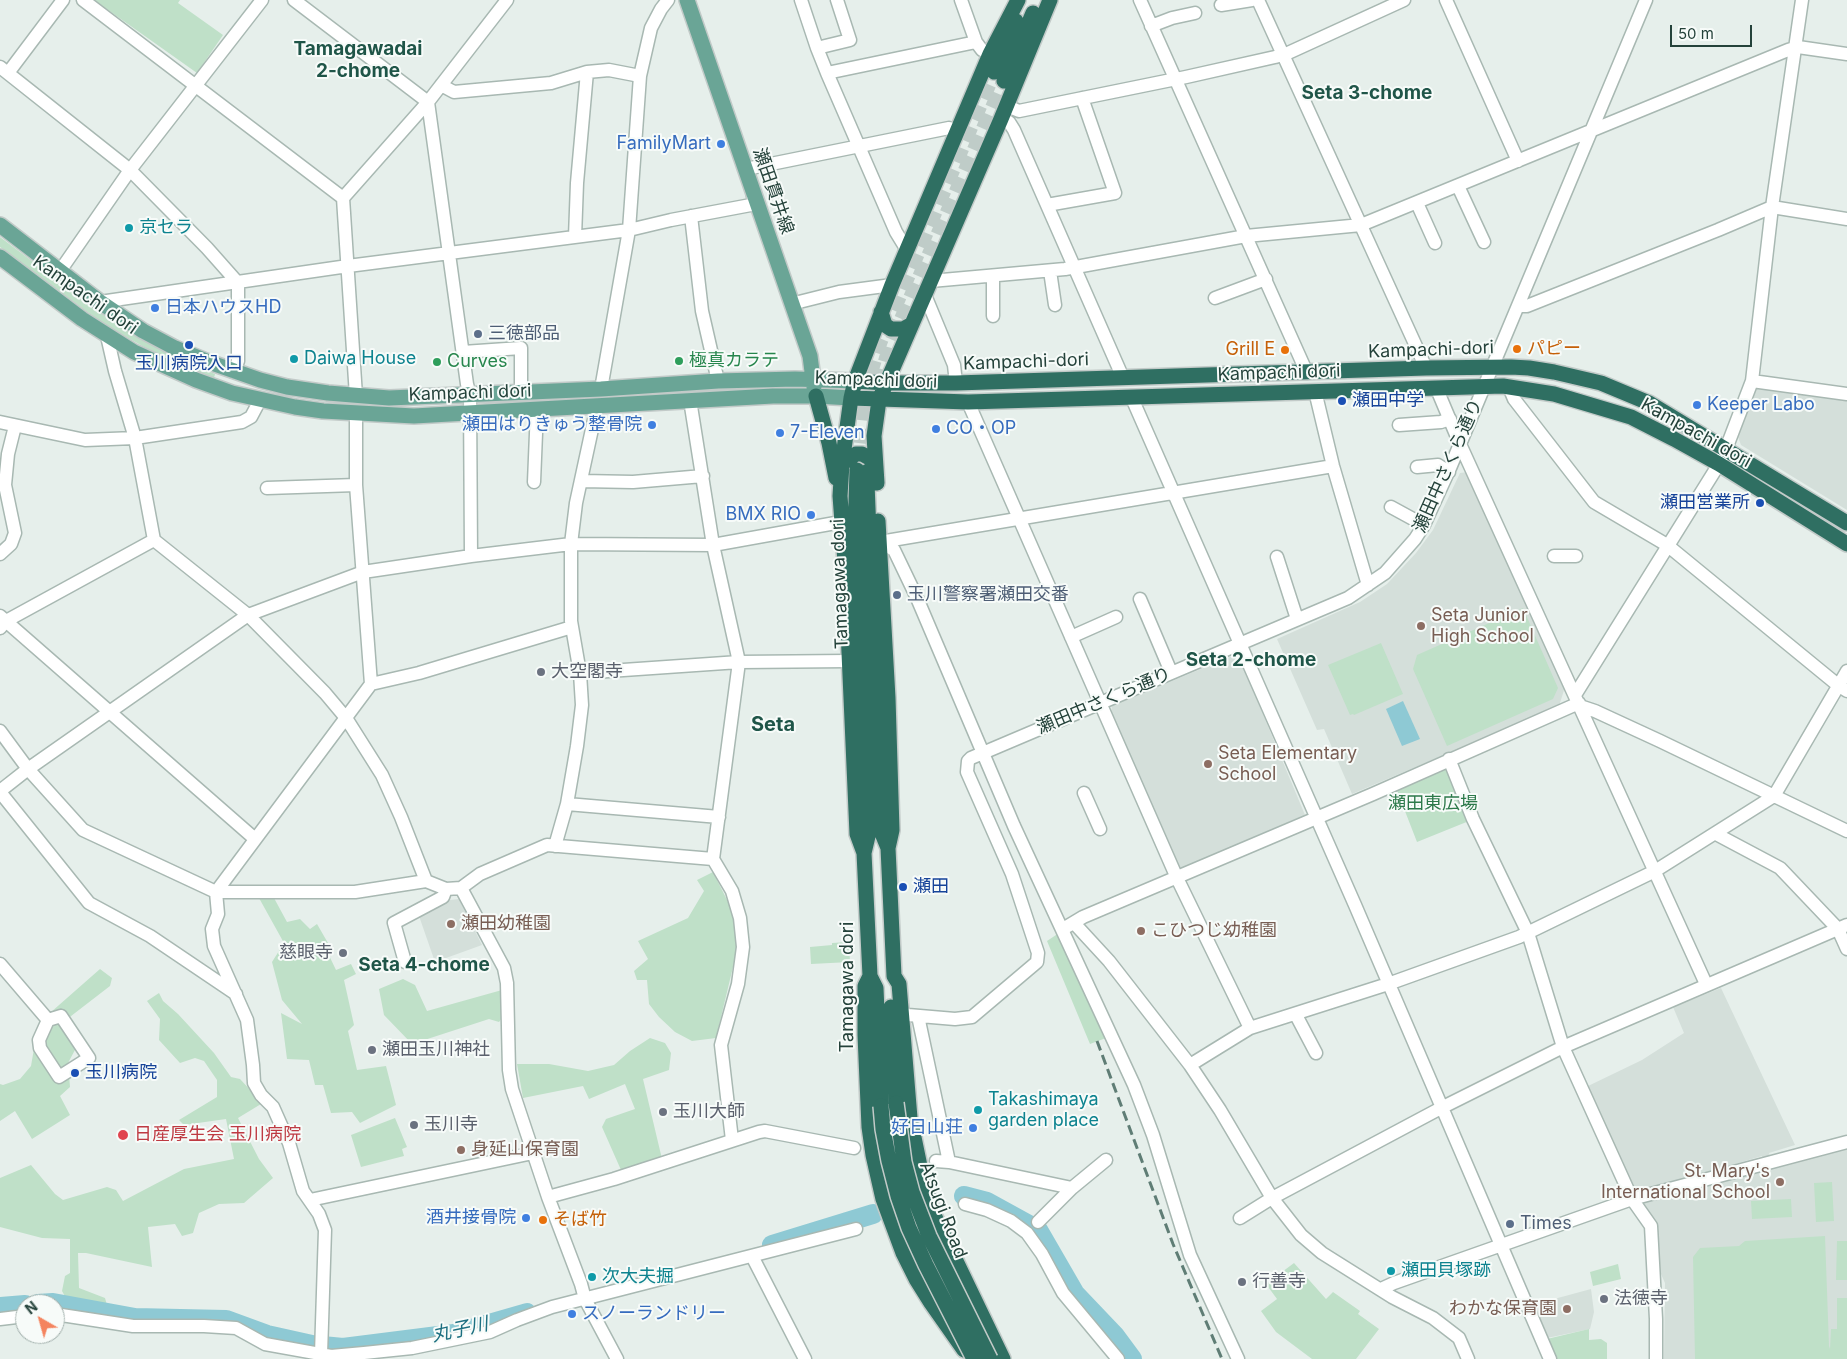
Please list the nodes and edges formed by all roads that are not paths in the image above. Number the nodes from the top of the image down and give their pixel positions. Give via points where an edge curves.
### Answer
1 (63, 0) edge
2 (83, 0) edge
3 (262, 0) edge
4 (294, 0) edge
5 (508, 0) edge
6 (668, 0) edge
7 (687, 0) edge
8 (801, 0) edge
9 (837, 0) edge
10 (961, 0) edge
11 (1018, 0) edge
12 (1025, 0) edge
13 (1039, 0) edge
14 (1050, 0) edge
15 (1140, 0) edge
16 (1252, 0) edge
17 (1258, 0) edge
18 (1404, 0) edge
19 (1446, 0) edge
20 (1646, 0) edge
21 (1802, 0) edge
22 (1221, 5) dead end
23 (1195, 13) dead end
24 (1151, 26) junction
25 (698, 32) junction
26 (976, 42) junction
27 (817, 48) junction
28 (1795, 48) junction
29 (990, 54) junction
30 (1847, 54) edge
31 (1284, 55) junction
32 (4, 70) edge
33 (587, 72) junction
34 (827, 73) junction
35 (640, 76) junction
36 (1175, 79) junction
37 (441, 85) junction
38 (197, 86) junction
39 (1082, 98) junction
40 (428, 102) junction
41 (1004, 113) junction
42 (958, 131) junction
43 (1592, 131) junction
44 (859, 147) junction
45 (1518, 161) junction
46 (746, 169) junction
47 (130, 170) junction
48 (1458, 186) junction
49 (343, 198) junction
50 (1417, 203) junction
51 (756, 204) junction
52 (1047, 205) junction
53 (1772, 207) junction
54 (691, 216) junction
55 (1847, 219) edge
56 (0, 224) edge
57 (1361, 225) junction
58 (629, 230) junction
59 (1246, 236) junction
60 (575, 237) junction
61 (1484, 242) dead end
62 (1435, 244) dead end
63 (907, 250) junction
64 (449, 254) junction
65 (0, 256) edge
66 (348, 266) junction
67 (1075, 268) junction
68 (60, 270) junction
69 (1050, 271) junction
70 (993, 276) junction
71 (1266, 279) junction
72 (931, 281) junction
73 (238, 283) junction
74 (892, 285) junction
75 (925, 296) junction
76 (1215, 298) dead end
77 (100, 302) junction
78 (791, 304) junction
79 (1054, 305) dead end
80 (1518, 306) junction
81 (881, 312) junction
82 (993, 316) dead end
83 (912, 324) junction
84 (108, 336) junction
85 (462, 352) junction
86 (898, 355) junction
87 (1492, 367) junction
88 (1426, 368) junction
89 (234, 372) junction
90 (1307, 373) junction
91 (1123, 378) junction
92 (813, 379) junction
93 (718, 381) junction
94 (855, 381) junction
95 (1752, 381) junction
96 (886, 383) junction
97 (921, 383) junction
98 (956, 384) junction
99 (1484, 386) junction
100 (1436, 387) junction
101 (1510, 387) junction
102 (601, 389) junction
103 (1315, 391) junction
104 (521, 393) junction
105 (1847, 394) edge
106 (356, 396) junction
107 (470, 396) junction
108 (816, 396) junction
109 (1131, 396) junction
110 (851, 398) junction
111 (260, 400) junction
112 (690, 400) junction
113 (879, 400) junction
114 (968, 402) junction
115 (597, 406) junction
116 (537, 410) junction
117 (356, 413) junction
118 (471, 414) junction
119 (1450, 419) junction
120 (0, 422) edge
121 (1399, 425) dead end
122 (15, 426) junction
123 (136, 438) junction
124 (1460, 444) junction
125 (1726, 449) junction
126 (842, 464) junction
127 (1719, 464) junction
128 (1333, 466) junction
129 (1417, 467) dead end
130 (867, 470) junction
131 (1449, 472) junction
132 (703, 476) junction
133 (582, 481) junction
134 (534, 482) dead end
135 (356, 485) junction
136 (267, 488) dead end
137 (1174, 493) junction
138 (840, 496) junction
139 (1391, 507) dead end
140 (1825, 510) junction
141 (1020, 519) junction
142 (842, 522) junction
143 (1847, 523) edge
144 (1424, 525) junction
145 (1816, 525) junction
146 (154, 540) junction
147 (880, 542) junction
148 (571, 544) junction
149 (713, 544) junction
150 (1847, 544) edge
151 (1667, 546) junction
152 (0, 554) edge
153 (471, 556) junction
154 (1554, 556) dead end
155 (1576, 556) dead end
156 (1277, 557) dead end
157 (363, 572) junction
158 (1368, 585) junction
159 (1140, 599) dead end
160 (248, 615) junction
161 (1116, 617) dead end
162 (1298, 619) junction
163 (2, 622) edge
164 (572, 627) junction
165 (1071, 637) junction
166 (1239, 644) junction
167 (849, 661) junction
168 (739, 662) junction
169 (1847, 671) edge
170 (1171, 672) junction
171 (580, 673) junction
172 (371, 684) junction
173 (1843, 688) edge
174 (1578, 701) junction
175 (1099, 703) junction
176 (110, 712) junction
177 (346, 718) junction
178 (0, 731) edge
179 (982, 753) junction
180 (1449, 759) junction
181 (28, 769) junction
182 (0, 792) edge
183 (1084, 793) dead end
184 (1774, 796) junction
185 (567, 804) junction
186 (719, 817) junction
187 (1316, 818) junction
188 (1100, 829) dead end
189 (1847, 831) edge
190 (1716, 834) junction
191 (255, 838) junction
192 (555, 846) junction
193 (888, 848) junction
194 (864, 853) junction
195 (713, 859) junction
196 (1034, 866) junction
197 (1655, 871) junction
198 (1012, 874) junction
199 (1177, 878) junction
200 (426, 881) junction
201 (461, 888) junction
202 (446, 889) junction
203 (216, 892) junction
204 (1068, 926) junction
205 (1842, 926) edge
206 (1528, 933) junction
207 (1847, 949) edge
208 (406, 962) dead end
209 (3, 973) edge
210 (870, 976) junction
211 (894, 976) junction
212 (1388, 984) junction
213 (1706, 984) junction
214 (236, 994) junction
215 (902, 1012) junction
216 (1296, 1015) junction
217 (918, 1016) junction
218 (48, 1020) junction
219 (1250, 1028) junction
220 (1563, 1047) junction
221 (1316, 1053) dead end
222 (1190, 1065) junction
223 (1441, 1108) junction
224 (732, 1140) junction
225 (1847, 1142) edge
226 (854, 1148) dead end
227 (533, 1153) junction
228 (1106, 1160) dead end
229 (936, 1161) dead end
230 (949, 1162) junction
231 (1072, 1188) junction
232 (548, 1197) junction
233 (1272, 1198) junction
234 (1632, 1199) junction
235 (310, 1200) junction
236 (965, 1204) dead end
237 (1240, 1218) dead end
238 (1038, 1222) dead end
239 (856, 1228) dead end
240 (1501, 1245) junction
241 (752, 1256) junction
242 (1381, 1289) junction
243 (584, 1298) junction
244 (65, 1316) edge
245 (15, 1317) edge
246 (0, 1319) edge
247 (320, 1351) junction
248 (617, 1359) edge
249 (805, 1359) edge
250 (972, 1359) edge
251 (990, 1359) edge
252 (1003, 1359) edge
253 (1118, 1359) edge
254 (1238, 1359) edge
255 (1468, 1359) edge
256 (1550, 1359) edge
257 (1656, 1359) edge

1 - 32 street
2 - 38 street
3 - 38 street
4 - 40 street
5 - 37 street
6 - 35 street via 651,28
7 - 25 main road, 瀬田貫井線
8 - 27 street
9 - 27 street via 850,40
10 - 26 street
11 - 29 highway
12 - 13 highway via 999,76
14 - 41 highway
15 - 24 street
16 - 22 street
17 - 31 street
18 - 31 street
19 - 45 street
20 - 43 street, 瀬田中さくら通り
21 - 28 street
23 - 24 street
24 - 36 street
25 - 46 main road, 瀬田貫井線
25 - 51 street via 710,80
26 - 29 street
26 - 34 street
27 - 34 street
28 - 30 street
28 - 43 street
28 - 53 street
29 - 42 highway
31 - 36 street
31 - 57 street
32 - 47 street
33 - 35 street via 609,70
33 - 37 street via 551,83 454,92
33 - 60 street
34 - 44 street
35 - 58 street
36 - 39 street
36 - 59 street
37 - 40 street
38 - 47 street
38 - 49 street
39 - 41 street
39 - 52 street via 1115,192
40 - 49 street
40 - 64 street
41 - 52 street
41 - 72 highway
42 - 44 street via 949,128
42 - 63 highway
43 - 45 street
43 - 80 street, 瀬田中さくら通り
44 - 46 street
44 - 63 street
45 - 48 street
46 - 51 main road, 瀬田貫井線
47 - 68 street
47 - 73 street
48 - 50 street
48 - 61 street
49 - 66 street
50 - 57 street
50 - 62 street
51 - 54 street
51 - 78 main road, 瀬田貫井線
52 - 67 street
53 - 55 street
53 - 80 street via 1527,306
53 - 95 street
54 - 58 street
54 - 93 street via 702,310
56 - 68 main road, Kampachi dori
57 - 59 street
57 - 88 street
58 - 60 street
58 - 102 street
59 - 67 street
59 - 71 street
60 - 64 street
63 - 74 highway
64 - 66 street
64 - 85 street
65 - 84 main road, Kampachi dori
66 - 73 street
66 - 106 street
67 - 69 street
67 - 91 street
68 - 77 main road, Kampachi dori
69 - 70 street
69 - 79 street
70 - 72 street
70 - 82 street
71 - 76 street
71 - 90 street
72 - 75 highway
73 - 77 street
73 - 89 street via 238,360
74 - 78 street via 838,292
74 - 81 highway
75 - 83 highway
75 - 98 street via 954,365
77 - 89 main road, Kampachi dori via 174,348
78 - 92 main road, 瀬田貫井線 via 810,356
80 - 87 street, 瀬田中さくら通り
81 - 83 highway via 885,325 891,329 903,329
81 - 94 highway
83 - 86 highway
84 - 111 main road, Kampachi dori via 165,367 232,393
84 - 123 street via 115,371
85 - 104 street via 521,348
85 - 107 street
86 - 96 highway
86 - 97 highway via 905,372
87 - 88 highway, Kampachi-dori
87 - 99 street, 瀬田中さくら通り
87 - 125 highway, Kampachi-dori via 1546,371 1601,383 1649,403
88 - 90 highway, Kampachi-dori
89 - 106 main road, Kampachi dori via 287,387
90 - 91 highway, Kampachi-dori
91 - 98 highway, Kampachi-dori
92 - 93 main road, Kampachi dori
92 - 94 main road, Kampachi dori
92 - 108 main road, 瀬田貫井線
93 - 102 main road, Kampachi dori
94 - 96 highway, Kampachi dori
94 - 110 highway
95 - 105 street
95 - 125 street
96 - 97 highway, Kampachi-dori
96 - 113 highway
97 - 98 highway, Kampachi-dori
99 - 100 highway, Kampachi dori
99 - 101 highway, Kampachi dori
99 - 124 street, 瀬田中さくら通り
100 - 103 highway, Kampachi dori
100 - 119 street
101 - 127 highway, Kampachi dori via 1554,394 1631,418
101 - 151 street via 1514,400 1594,502
102 - 104 main road, Kampachi dori
103 - 109 highway, Kampachi dori
103 - 128 street
104 - 107 main road, Kampachi dori
106 - 107 main road, Kampachi dori
107 - 118 street
108 - 110 main road, Kampachi dori
108 - 112 main road, Kampachi dori
108 - 138 highway
109 - 114 highway, Kampachi dori
109 - 137 street
110 - 113 highway, Kampachi dori
110 - 126 highway
111 - 117 main road, Kampachi dori
111 - 123 street via 251,417 242,422
112 - 115 main road, Kampachi dori
112 - 132 street
113 - 114 highway, Kampachi dori
113 - 130 highway
114 - 141 street
115 - 116 main road, Kampachi dori
115 - 133 street
116 - 118 main road, Kampachi dori
116 - 134 street
117 - 118 main road, Kampachi dori
117 - 135 street
118 - 153 street
119 - 121 street
119 - 124 street
120 - 122 street
122 - 123 street via 85,440
122 - 152 street via 5,485 15,533 11,544
123 - 146 street
124 - 131 street, 瀬田中さくら通り
124 - 174 street
125 - 127 street
125 - 140 highway, Kampachi-dori
126 - 130 highway via 856,454 862,454 871,459
126 - 138 highway
127 - 145 highway
127 - 151 street
128 - 137 street
128 - 158 street
129 - 131 street via 1438,465
130 - 147 highway
130 - 193 highway, Tamagawa dori via 881,831
130 - 194 highway, Tamagawa dori via 856,534 869,832
131 - 144 street, 瀬田中さくら通り
132 - 133 street via 633,482
132 - 149 street
133 - 148 street
135 - 136 street
135 - 157 street
137 - 141 street
137 - 166 street
138 - 142 highway
139 - 144 street
140 - 143 highway, Kampachi-dori
140 - 145 highway
141 - 147 street
141 - 165 street
142 - 149 street
142 - 167 highway
144 - 158 street, 瀬田中さくら通り via 1404,554
145 - 150 highway
146 - 160 street
146 - 163 street
147 - 179 street via 894,550
147 - 193 highway via 892,830
148 - 149 street
148 - 153 street
148 - 164 street
149 - 168 street
151 - 173 street
151 - 174 street
153 - 157 street
154 - 155 street
156 - 162 street
157 - 160 street
157 - 172 street
158 - 162 street, 瀬田中さくら通り via 1348,598
159 - 170 street
160 - 176 street
160 - 177 street
161 - 165 street
162 - 166 street, 瀬田中さくら通り
163 - 176 street
164 - 171 street
164 - 172 street via 419,673
165 - 175 street
166 - 170 street, 瀬田中さくら通り
166 - 187 street
167 - 168 street
167 - 194 highway via 857,834
168 - 171 street
168 - 186 street
169 - 173 street
170 - 175 street, 瀬田中さくら通り
171 - 185 street via 582,705 578,746
172 - 177 street
173 - 184 street
174 - 180 street
174 - 184 street
174 - 197 street
175 - 179 street, 瀬田中さくら通り
175 - 199 street
176 - 181 street
176 - 191 street
177 - 191 street
177 - 200 street via 382,775
178 - 181 street
179 - 196 street
179 - 198 street, 瀬田中さくら通り via 968,761 967,772
180 - 187 street
180 - 206 street via 1473,819
181 - 182 street
181 - 203 street via 83,830
182 - 214 street via 88,903 150,936
183 - 188 street
184 - 189 street
184 - 190 street
185 - 186 street
185 - 192 street
186 - 195 street
187 - 199 street
187 - 212 street
190 - 197 street
190 - 205 street via 1780,868
191 - 203 street
192 - 195 street
192 - 201 street via 547,845 523,854 480,874
193 - 211 highway, Tamagawa dori
194 - 210 highway, Tamagawa dori
195 - 224 street via 732,891 740,918 743,947 738,984 721,1044
196 - 198 street
196 - 204 street
197 - 206 street
197 - 213 street
198 - 217 street via 1038,953 1038,962 972,1017 955,1020
199 - 204 street
199 - 219 street
200 - 202 street
200 - 203 street via 354,892
201 - 202 street
201 - 227 street via 504,968 509,1070
202 - 208 street via 443,897 394,923
203 - 214 street via 218,914 212,930 214,946
204 - 222 street via 1109,961
204 - 254 street via 1141,1102 1190,1255
205 - 207 street
205 - 213 street
206 - 212 street
206 - 220 street
209 - 218 street
210 - 250 highway, Atsugi Road, bridge via 876,988 883,1129 898,1196 909,1228
210 - 250 highway, Tamagawa dori via 865,986 869,1127 882,1191 892,1227 916,1279
211 - 215 highway, Tamagawa dori via 899,984
211 - 251 highway, Atsugi Road, bridge via 890,984 896,1103 904,1162 929,1236
212 - 216 street
212 - 223 street
213 - 220 street
214 - 235 street via 247,1020 254,1083 273,1107 289,1143 303,1191
215 - 217 street
215 - 252 highway, Tamagawa dori via 910,1118 925,1189 942,1233
216 - 219 street
216 - 221 street
217 - 230 street
218 - 218 street via 61,1016 89,1058 59,1077 40,1048 39,1040
219 - 222 street
220 - 223 street
220 - 234 street
222 - 233 street
223 - 233 street
223 - 240 street
224 - 226 street via 765,1132
224 - 232 street
225 - 234 street
227 - 232 street
227 - 235 street
228 - 231 street
229 - 230 street
230 - 231 street
231 - 238 street
232 - 243 street
233 - 237 street
233 - 242 street via 1300,1235 1322,1253
234 - 240 street
234 - 257 street via 1651,1226
235 - 247 street via 325,1230
236 - 253 street via 1011,1221 1027,1233 1063,1293
239 - 241 street
240 - 242 street
240 - 256 street
241 - 243 street
241 - 249 street
242 - 255 street via 1433,1318 1459,1338
243 - 247 street via 543,1310 490,1332 455,1340 331,1356
243 - 248 street
244 - 247 street via 133,1326 236,1328 265,1344
245 - 246 street

